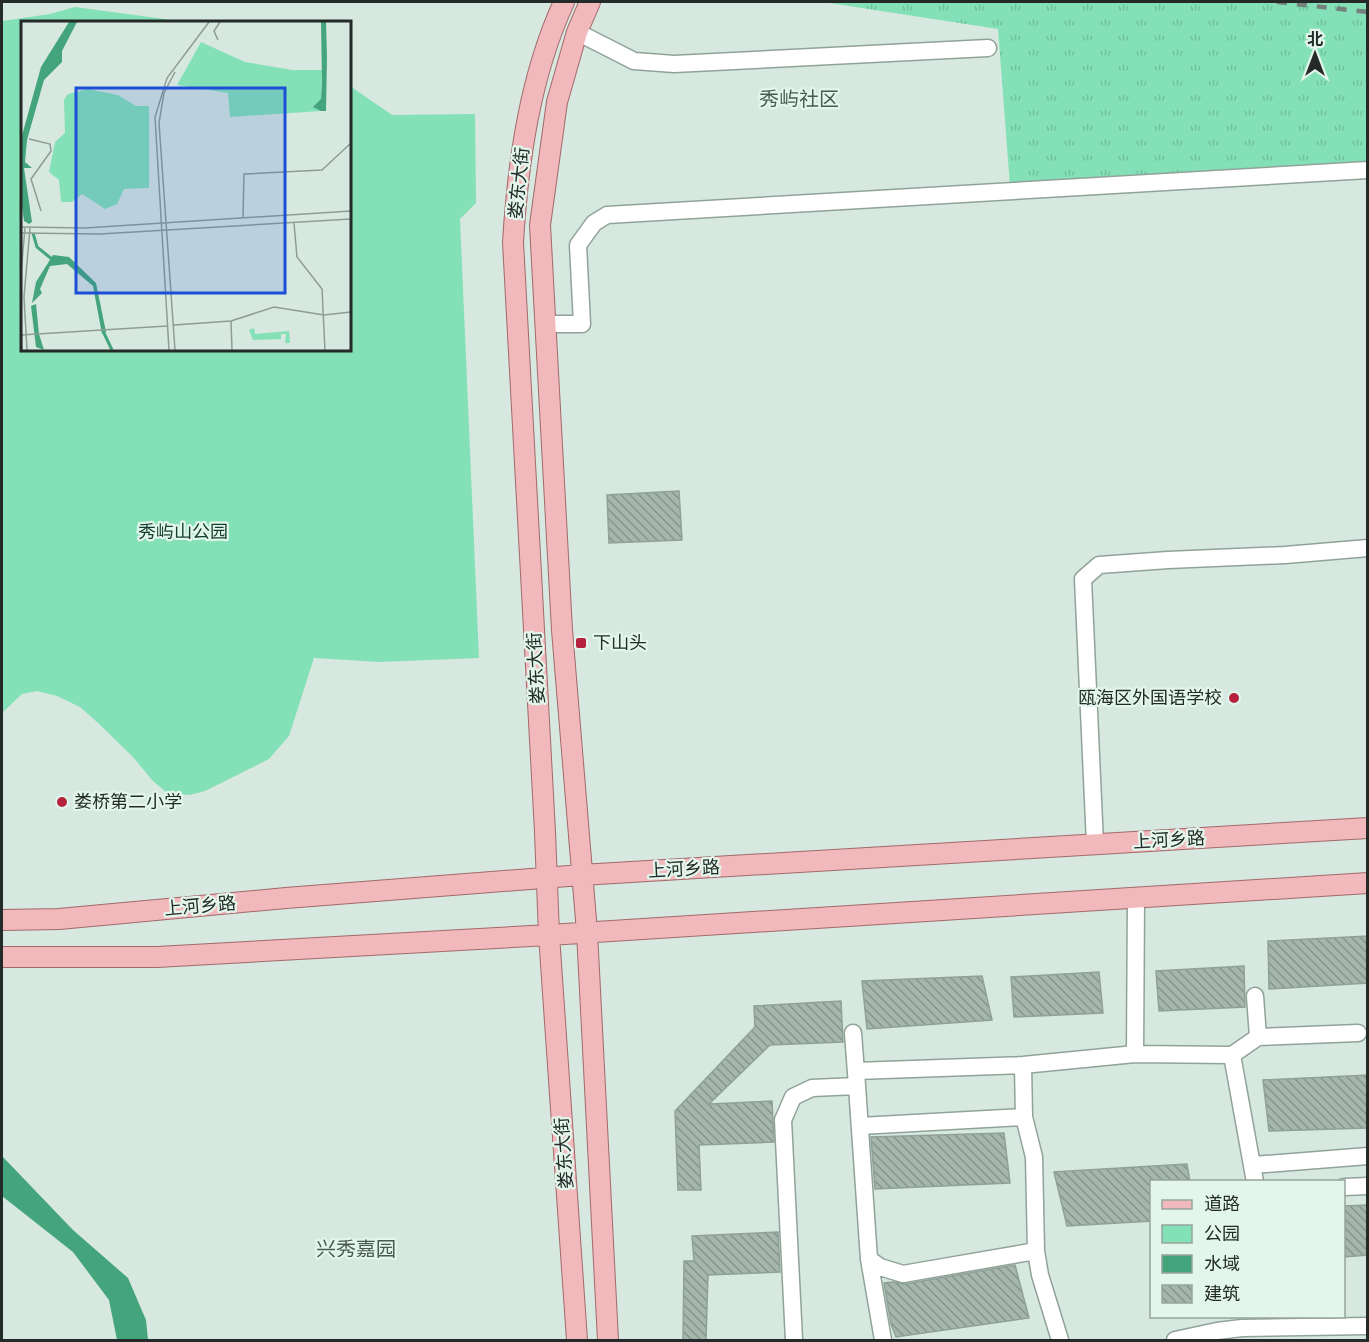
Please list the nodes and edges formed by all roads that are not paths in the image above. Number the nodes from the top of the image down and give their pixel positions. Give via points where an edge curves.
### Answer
1 (564, 2) edge
2 (590, 2) edge
3 (577, 32) junction
4 (987, 48) dead end
5 (1368, 170) edge
6 (545, 324) junction
7 (1368, 548) edge
8 (1368, 828) edge
9 (1095, 844) junction
10 (581, 875) junction
11 (547, 879) junction
12 (1368, 883) edge
13 (1136, 898) junction
14 (2, 920) edge
15 (587, 932) junction
16 (549, 935) junction
17 (2, 957) edge
18 (1255, 996) dead end
19 (854, 1033) dead end
20 (1358, 1033) dead end
21 (1258, 1037) junction
22 (1135, 1054) junction
23 (1232, 1055) junction
24 (1023, 1065) junction
25 (856, 1079) junction
26 (1024, 1117) junction
27 (860, 1126) junction
28 (1368, 1156) edge
29 (1254, 1173) edge
30 (1368, 1186) edge
31 (1345, 1187) edge
32 (1036, 1251) junction
33 (869, 1259) junction
34 (1242, 1322) edge
35 (1368, 1326) edge
36 (577, 1341) edge
37 (609, 1341) edge
38 (794, 1341) edge
39 (883, 1341) edge
40 (1060, 1341) edge
41 (1175, 1341) edge

1 - 11 main road, 娄东大街 via 549,34 523,138 513,242
2 - 3 main road, 娄东大街
3 - 4 street via 634,61 674,64
3 - 6 main road, 娄东大街 via 557,102 540,225
5 - 6 street via 607,216 594,223 578,245 582,324
6 - 10 main road, 娄东大街
7 - 9 street via 1099,565 1083,579
8 - 9 main road, 上河乡路
9 - 10 main road, 上河乡路
10 - 11 main road, 上河乡路
10 - 15 main road, 娄东大街
11 - 14 main road, 上河乡路 via 59,920
11 - 16 main road, 娄东大街
12 - 13 main road
13 - 15 main road
13 - 22 street
15 - 16 main road
15 - 37 main road, 娄东大街
16 - 17 main road via 158,957
16 - 36 main road, 娄东大街
18 - 21 street
19 - 25 street
20 - 21 street
21 - 23 street
22 - 23 street
22 - 24 street
23 - 29 street
24 - 25 street
24 - 26 street
25 - 27 street
25 - 38 street via 812,1088 793,1097 783,1120
26 - 27 street
26 - 32 street via 1034,1157
27 - 33 street
28 - 29 street
30 - 31 street
32 - 33 street via 903,1274
32 - 40 street
33 - 39 street
34 - 35 street
34 - 41 street

